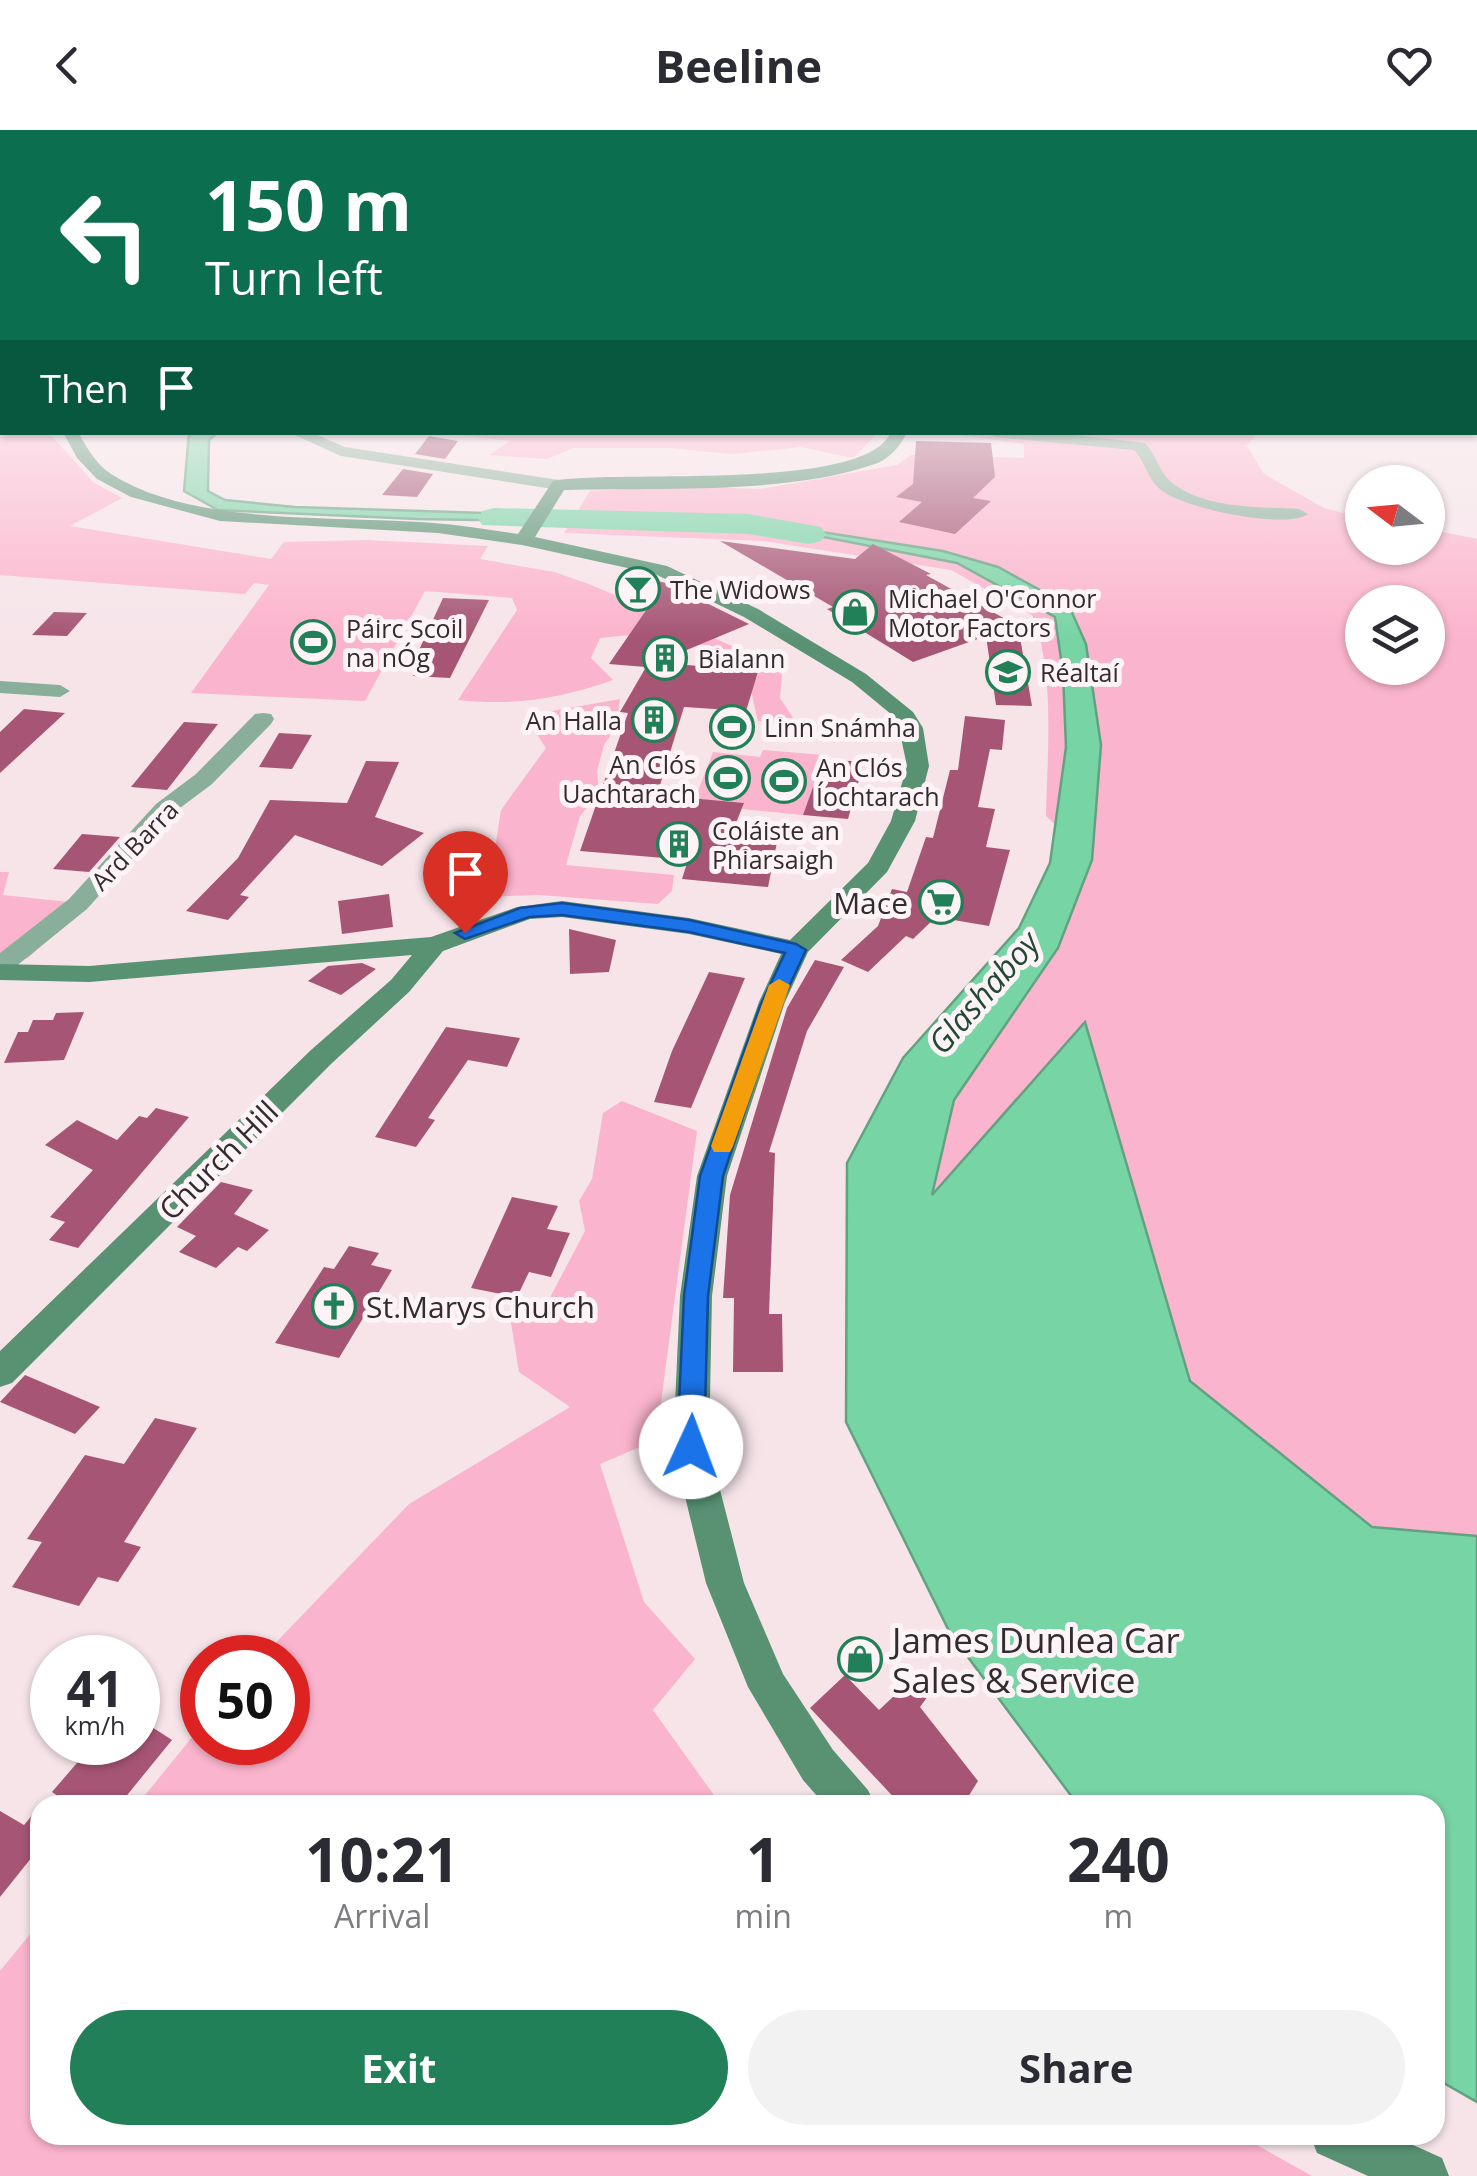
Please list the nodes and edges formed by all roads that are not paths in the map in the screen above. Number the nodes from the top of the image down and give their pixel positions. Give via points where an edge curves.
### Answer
1 (79, 448) edge
2 (336, 448) edge
3 (391, 448) edge
4 (887, 448) edge
5 (1142, 448) edge
6 (467, 473) junction
7 (556, 487) junction
8 (1299, 514) dead end
9 (528, 534) junction
10 (0, 687) edge
11 (60, 691) dead end
12 (264, 719) dead end
13 (434, 945) junction
14 (796, 950) junction
15 (0, 969) edge
16 (0, 1374) edge
17 (844, 1795) edge
18 (1356, 2145) edge
19 (1424, 2176) edge

1 - 9 main road via 103,476 138,494 220,516
2 - 6 street
3 - 6 street via 450,460
4 - 7 main road via 873,460 776,478
5 - 8 street via 1160,483 1177,494
6 - 7 street
7 - 9 main road
9 - 14 main road via 696,585 859,678 906,716 918,766 903,820 878,868
10 - 11 street
12 - 15 street, Ard Barra via 164,809 78,904
13 - 14 main road via 526,912 562,909 689,926
13 - 15 main road via 89,974
13 - 16 main road, Church Hill via 400,986
14 - 17 main road via 712,1176 696,1296 691,1447 724,1583 768,1687
18 - 19 main road

